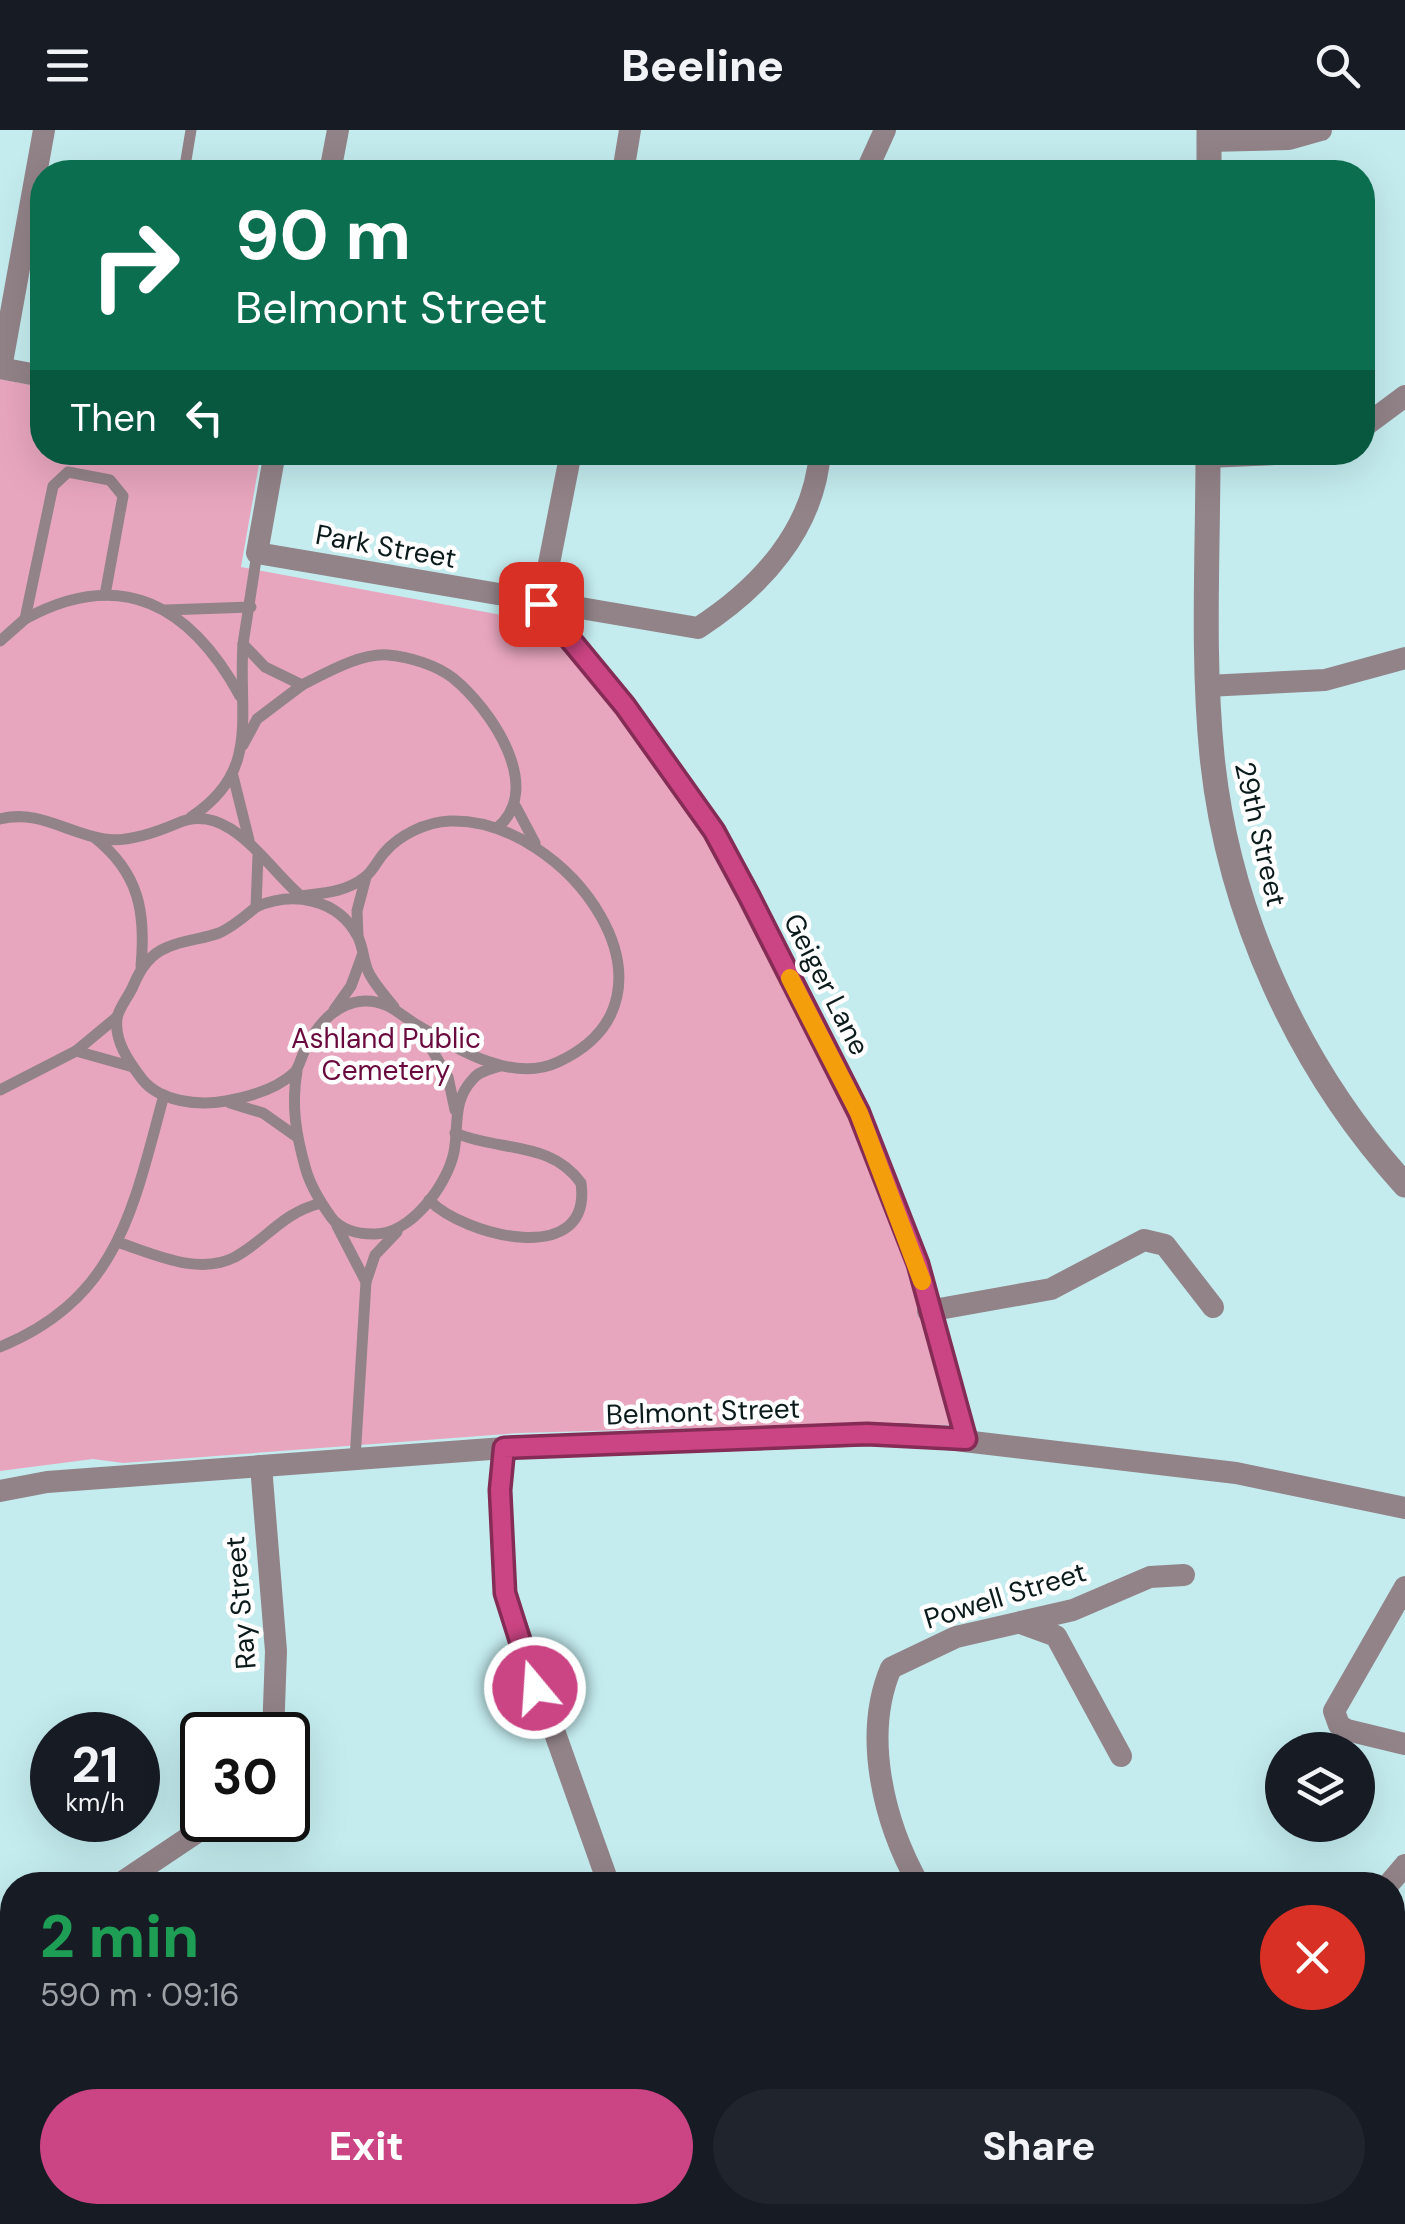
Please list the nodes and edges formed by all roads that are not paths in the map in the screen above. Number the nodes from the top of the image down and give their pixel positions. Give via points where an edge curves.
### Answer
1 (44, 130) edge
2 (191, 130) edge
3 (338, 130) edge
4 (630, 130) edge
5 (884, 130) edge
6 (1321, 130) edge
7 (1209, 135) edge
8 (38, 160) edge
9 (186, 160) edge
10 (332, 160) edge
11 (624, 160) edge
12 (871, 160) edge
13 (1208, 160) edge
14 (30, 206) edge
15 (0, 368) edge
16 (30, 374) edge
17 (1405, 396) edge
18 (1375, 418) edge
19 (273, 465) edge
20 (568, 465) edge
21 (818, 465) edge
22 (1208, 465) edge
23 (258, 553) junction
24 (105, 596) junction
25 (541, 604) junction
26 (251, 606) junction
27 (166, 610) junction
28 (25, 619) junction
29 (0, 641) edge
30 (243, 644) junction
31 (1405, 658) edge
32 (302, 686) junction
33 (1207, 686) junction
34 (240, 696) junction
35 (243, 746) junction
36 (233, 776) junction
37 (516, 807) junction
38 (0, 808) edge
39 (19, 814) junction
40 (191, 817) junction
41 (0, 819) edge
42 (497, 828) junction
43 (92, 835) junction
44 (249, 840) junction
45 (539, 848) junction
46 (258, 855) junction
47 (367, 876) junction
48 (301, 896) junction
49 (256, 907) junction
50 (358, 936) junction
51 (362, 956) junction
52 (141, 966) junction
53 (394, 1007) junction
54 (333, 1012) junction
55 (117, 1017) junction
56 (412, 1022) junction
57 (76, 1051) junction
58 (500, 1066) junction
59 (132, 1067) junction
60 (296, 1070) junction
61 (0, 1090) edge
62 (164, 1095) junction
63 (221, 1102) junction
64 (455, 1110) junction
65 (455, 1133) junction
66 (297, 1137) junction
67 (1405, 1185) edge
68 (429, 1200) junction
69 (321, 1204) junction
70 (336, 1224) junction
71 (397, 1232) junction
72 (120, 1243) junction
73 (366, 1282) junction
74 (1213, 1306) dead end
75 (928, 1311) junction
76 (0, 1347) edge
77 (966, 1439) junction
78 (504, 1448) junction
79 (355, 1459) junction
80 (261, 1466) junction
81 (0, 1492) edge
82 (1405, 1508) edge
83 (1184, 1575) dead end
84 (1405, 1587) edge
85 (1023, 1624) junction
86 (274, 1712) edge
87 (1405, 1744) edge
88 (1121, 1756) dead end
89 (182, 1842) edge
90 (137, 1872) edge
91 (604, 1872) edge
92 (913, 1872) edge
93 (0, 2174) edge
94 (0, 2198) edge

1 - 8 street
2 - 9 lane
3 - 10 street
4 - 11 street
5 - 12 street
6 - 7 street via 1289,139
7 - 13 street
14 - 15 street
15 - 16 street
17 - 18 street
19 - 23 street
20 - 25 street
21 - 25 street, Park Street via 811,501 783,553 728,609 698,628
22 - 33 street, 29th Street
23 - 25 street, Park Street
23 - 26 lane
24 - 27 lane
24 - 28 lane via 68,600
24 - 28 lane via 123,496 110,480 68,472 48,497
25 - 75 street, Geiger Lane via 714,831 859,1113 918,1264
26 - 27 lane
26 - 30 lane
27 - 34 lane via 201,636
28 - 29 lane
30 - 32 lane via 265,667
30 - 34 lane
31 - 33 street via 1324,680
32 - 35 lane via 257,719
32 - 37 lane via 374,656 439,669 476,700 494,726 513,772
33 - 67 street, 29th Street via 1217,797 1261,951 1320,1073
34 - 35 lane
35 - 36 lane
36 - 40 lane via 224,792
36 - 44 lane
37 - 42 lane
37 - 45 lane
38 - 39 lane
39 - 41 lane
39 - 43 lane
40 - 43 lane via 155,834 106,840
40 - 44 lane
42 - 45 lane
42 - 47 lane via 448,821 415,829 386,850
43 - 52 lane via 128,869 139,896
44 - 46 lane
45 - 58 lane via 599,910 616,944 618,982 608,1018 585,1047 555,1064
46 - 48 lane
46 - 49 lane
47 - 48 lane via 339,891
47 - 50 lane
48 - 49 lane
48 - 50 lane via 321,903
49 - 52 lane via 228,929 166,947
50 - 51 lane
51 - 53 lane
51 - 54 lane
52 - 55 lane
53 - 54 lane via 367,1001
53 - 56 lane
54 - 60 lane via 316,1029
55 - 57 lane
55 - 59 lane
56 - 58 lane
56 - 64 lane via 440,1059
57 - 59 lane
57 - 61 lane
58 - 64 lane via 473,1078
59 - 62 lane
60 - 63 lane via 256,1095
60 - 66 lane
62 - 63 lane
62 - 72 lane
63 - 66 lane via 263,1113
64 - 65 lane
65 - 68 lane via 448,1170
65 - 68 lane via 558,1158 581,1183 580,1206 566,1226 525,1240 468,1224
66 - 69 lane
68 - 71 lane
69 - 70 lane
69 - 72 lane via 280,1219 226,1261 181,1263
70 - 71 lane via 358,1234
70 - 73 lane
71 - 73 lane via 375,1255
72 - 76 lane via 67,1310
73 - 79 lane
74 - 75 street via 1174,1253 1155,1240 1134,1243 1051,1290
75 - 77 street, Geiger Lane
77 - 78 street, Belmont Street via 867,1434
77 - 82 street, Belmont Street via 1236,1473
78 - 79 street, Belmont Street
78 - 91 street via 505,1593
79 - 80 street, Belmont Street
80 - 81 street, Belmont Street via 47,1482
80 - 86 street, Ray Street via 276,1650
83 - 85 street, Powell Street via 1150,1577
84 - 87 street via 1334,1711 1347,1730
85 - 88 street via 1056,1636 1070,1654
85 - 92 street, Powell Street via 994,1625 891,1668 879,1696 882,1781 891,1826
89 - 90 street
93 - 94 street

